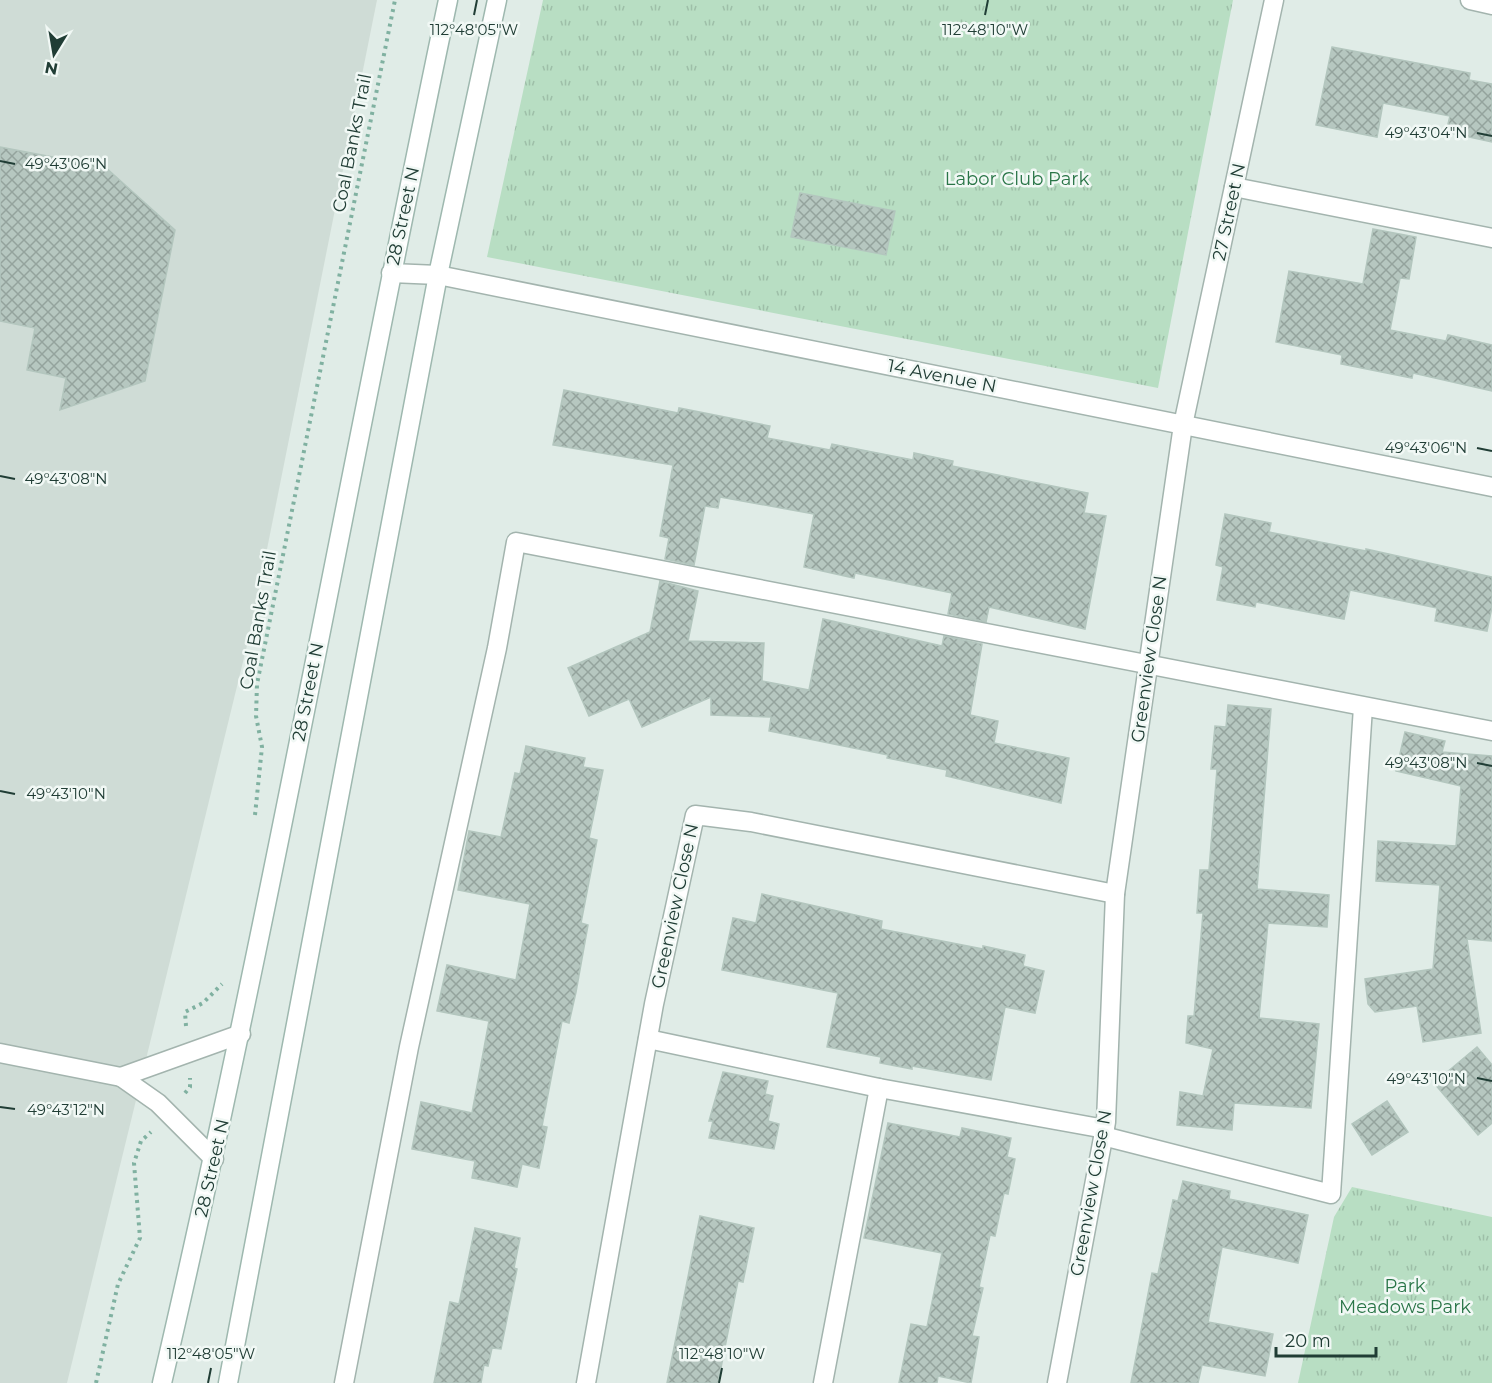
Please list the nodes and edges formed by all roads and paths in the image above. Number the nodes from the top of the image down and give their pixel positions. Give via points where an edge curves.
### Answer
1 (395, 0) edge
2 (448, 0) edge
3 (497, 0) edge
4 (1274, 0) edge
5 (1470, 0) edge
6 (1492, 5) edge
7 (1234, 187) junction
8 (1492, 238) edge
9 (391, 273) junction
10 (438, 275) junction
11 (1183, 424) junction
12 (1492, 487) edge
13 (1148, 665) junction
14 (1363, 707) junction
15 (1492, 730) edge
16 (253, 827) dead end
17 (1115, 894) junction
18 (225, 980) dead end
19 (241, 1034) junction
20 (648, 1039) junction
21 (0, 1053) edge
22 (190, 1054) junction
23 (121, 1077) junction
24 (879, 1088) junction
25 (170, 1115) junction
26 (1104, 1132) junction
27 (214, 1159) junction
28 (96, 1383) edge
29 (162, 1383) edge
30 (228, 1383) edge
31 (344, 1383) edge
32 (586, 1383) edge
33 (823, 1383) edge
34 (1057, 1383) edge

1 - 16 path, Coal Banks Trail via 257,684 262,768
2 - 9 street, 28 Street N
3 - 10 street
4 - 7 street, 27 Street N
5 - 6 street
7 - 8 street
7 - 11 street, 27 Street N
9 - 10 street, 14 Avenue N
9 - 19 street, 28 Street N
10 - 11 street, 14 Avenue N
10 - 30 street
11 - 12 street, 14 Avenue N
11 - 13 street, Greenview Close N
13 - 14 street
13 - 17 street, Greenview Close N
13 - 31 street via 516,542 409,1047
14 - 15 street
14 - 26 street via 1330,1194
17 - 20 street, Greenview Close N via 751,822 695,815
17 - 26 street, Greenview Close N
18 - 22 path via 203,1003 185,1012
19 - 22 street
19 - 27 street, 28 Street N
20 - 24 street
20 - 32 street, Greenview Close N
21 - 23 street
22 - 23 street
22 - 25 path via 190,1087
23 - 25 street
24 - 26 street
24 - 33 street
25 - 27 street
25 - 28 path via 141,1142 134,1163 140,1238 118,1284
26 - 34 street, Greenview Close N
27 - 29 street, 28 Street N

